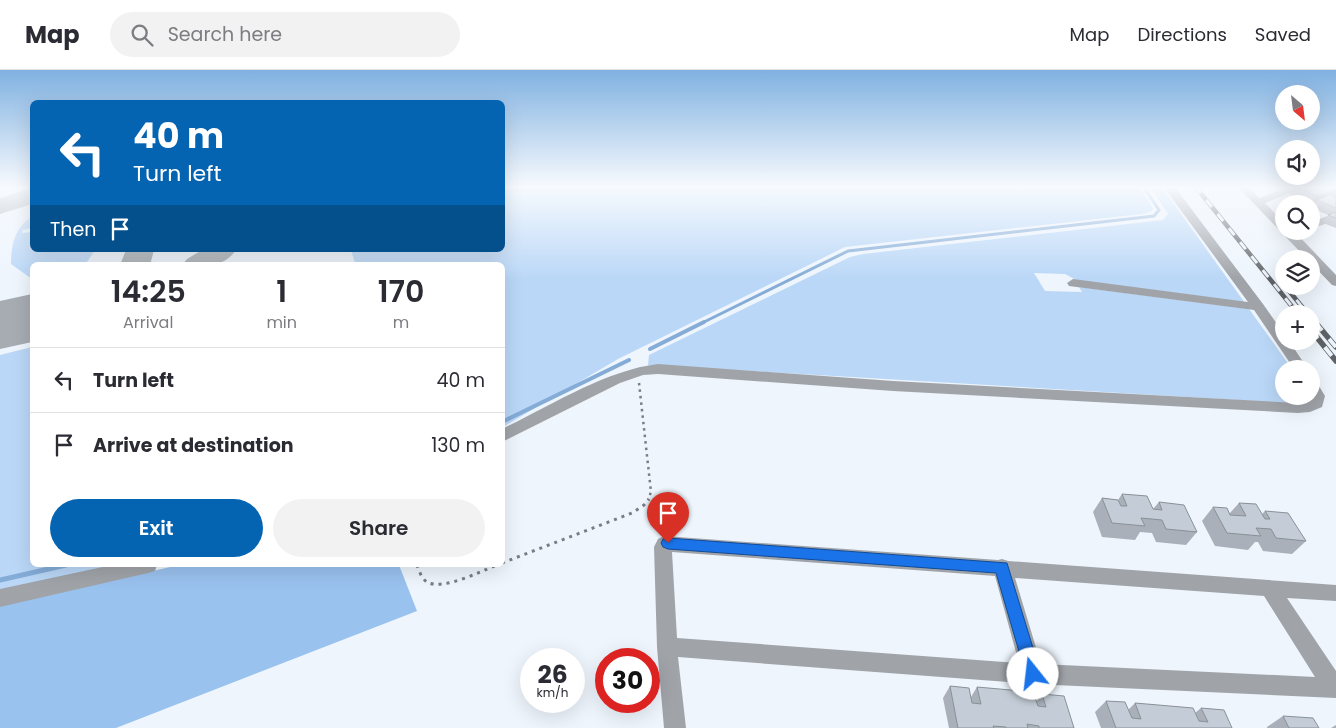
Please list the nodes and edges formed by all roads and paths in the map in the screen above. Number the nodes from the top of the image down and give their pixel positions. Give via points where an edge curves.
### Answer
1 (1191, 217) edge
2 (1334, 217) edge
3 (1320, 222) edge
4 (1297, 240) edge
5 (1336, 282) edge
6 (1073, 283) dead end
7 (1258, 307) junction
8 (1295, 360) edge
9 (638, 372) junction
10 (1315, 405) edge
11 (505, 434) edge
12 (505, 562) edge
13 (139, 567) edge
14 (417, 567) edge
15 (492, 567) edge
16 (1002, 567) junction
17 (1269, 587) junction
18 (1336, 593) edge
19 (0, 598) edge
20 (667, 647) junction
21 (1033, 674) junction
22 (1335, 688) edge
23 (675, 728) edge

1 - 7 street
2 - 3 street
4 - 5 street
6 - 7 street
7 - 8 street
9 - 10 street via 672,369 893,386 1298,408
9 - 11 street via 589,392
9 - 12 path via 650,498 632,513
13 - 19 street
14 - 15 path via 425,581 432,584 453,582
16 - 17 street
16 - 20 street via 664,544
16 - 21 street
17 - 18 street
17 - 22 street
20 - 21 street
20 - 23 street
21 - 22 street

